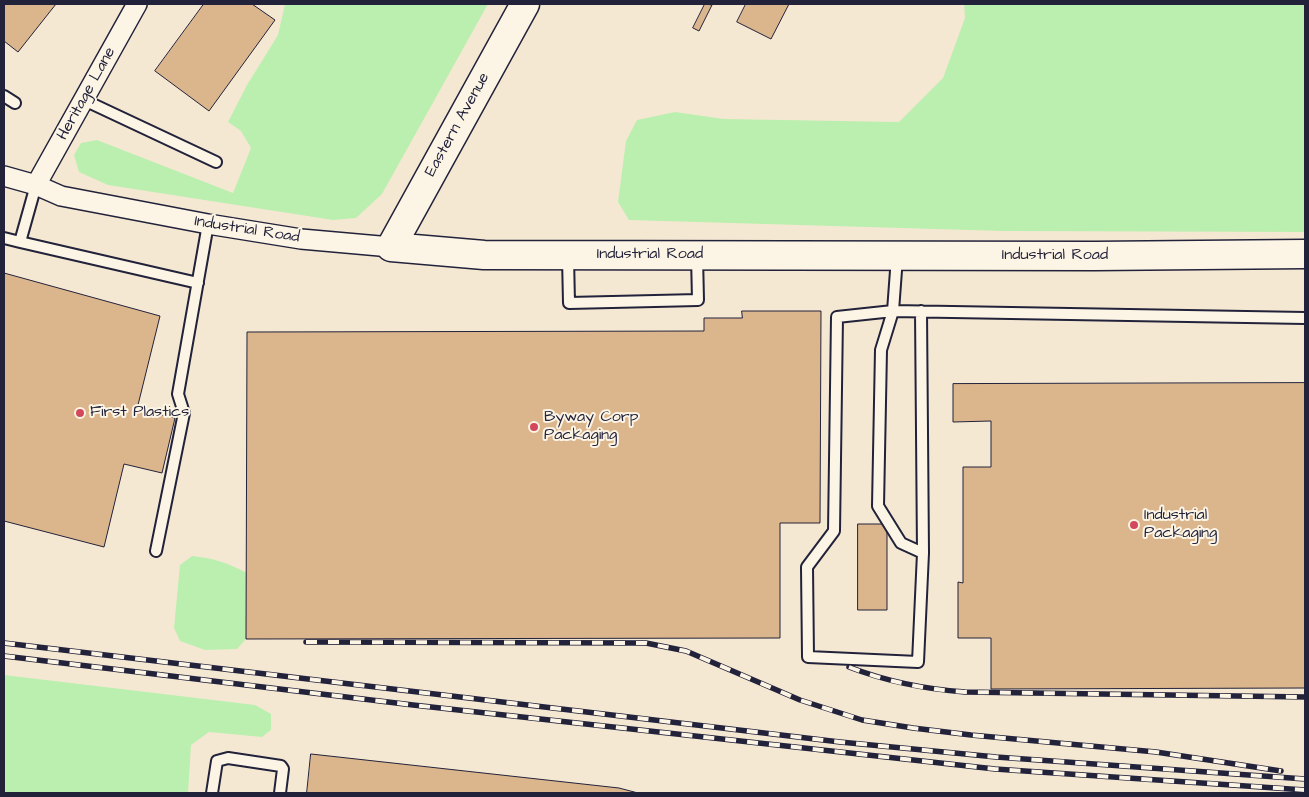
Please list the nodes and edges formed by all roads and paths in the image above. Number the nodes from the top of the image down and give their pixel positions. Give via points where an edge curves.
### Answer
1 (137, 4) edge
2 (525, 4) edge
3 (4, 96) edge
4 (84, 100) junction
5 (15, 103) dead end
6 (216, 162) dead end
7 (4, 176) edge
8 (36, 185) junction
9 (208, 224) junction
10 (4, 238) edge
11 (20, 242) junction
12 (391, 247) junction
13 (1305, 254) edge
14 (568, 255) junction
15 (697, 255) junction
16 (897, 256) junction
17 (198, 283) junction
18 (921, 311) junction
19 (893, 312) junction
20 (1305, 318) edge
21 (156, 551) dead end
22 (923, 553) junction
23 (212, 793) edge
24 (280, 793) edge

1 - 4 street, Heritage Lane
2 - 12 street, Eastern Avenue
3 - 5 lane
4 - 6 lane
4 - 8 street, Heritage Lane
7 - 8 street, Industrial Road
8 - 9 street, Industrial Road via 61,196
8 - 11 lane
9 - 12 street, Industrial Road via 301,239
9 - 17 lane
10 - 11 lane
11 - 17 lane
12 - 14 street, Industrial Road via 484,255
13 - 16 street, Industrial Road
14 - 15 street, Industrial Road
14 - 15 lane via 569,303 698,300
15 - 16 street, Industrial Road
16 - 19 lane
17 - 21 lane via 178,394 184,413
18 - 19 lane
18 - 20 lane
18 - 22 lane
19 - 22 lane via 881,350 878,506 901,543
19 - 22 lane via 837,317 834,531 807,567 808,657 918,662
23 - 24 lane via 217,761 222,758 280,766 283,770

